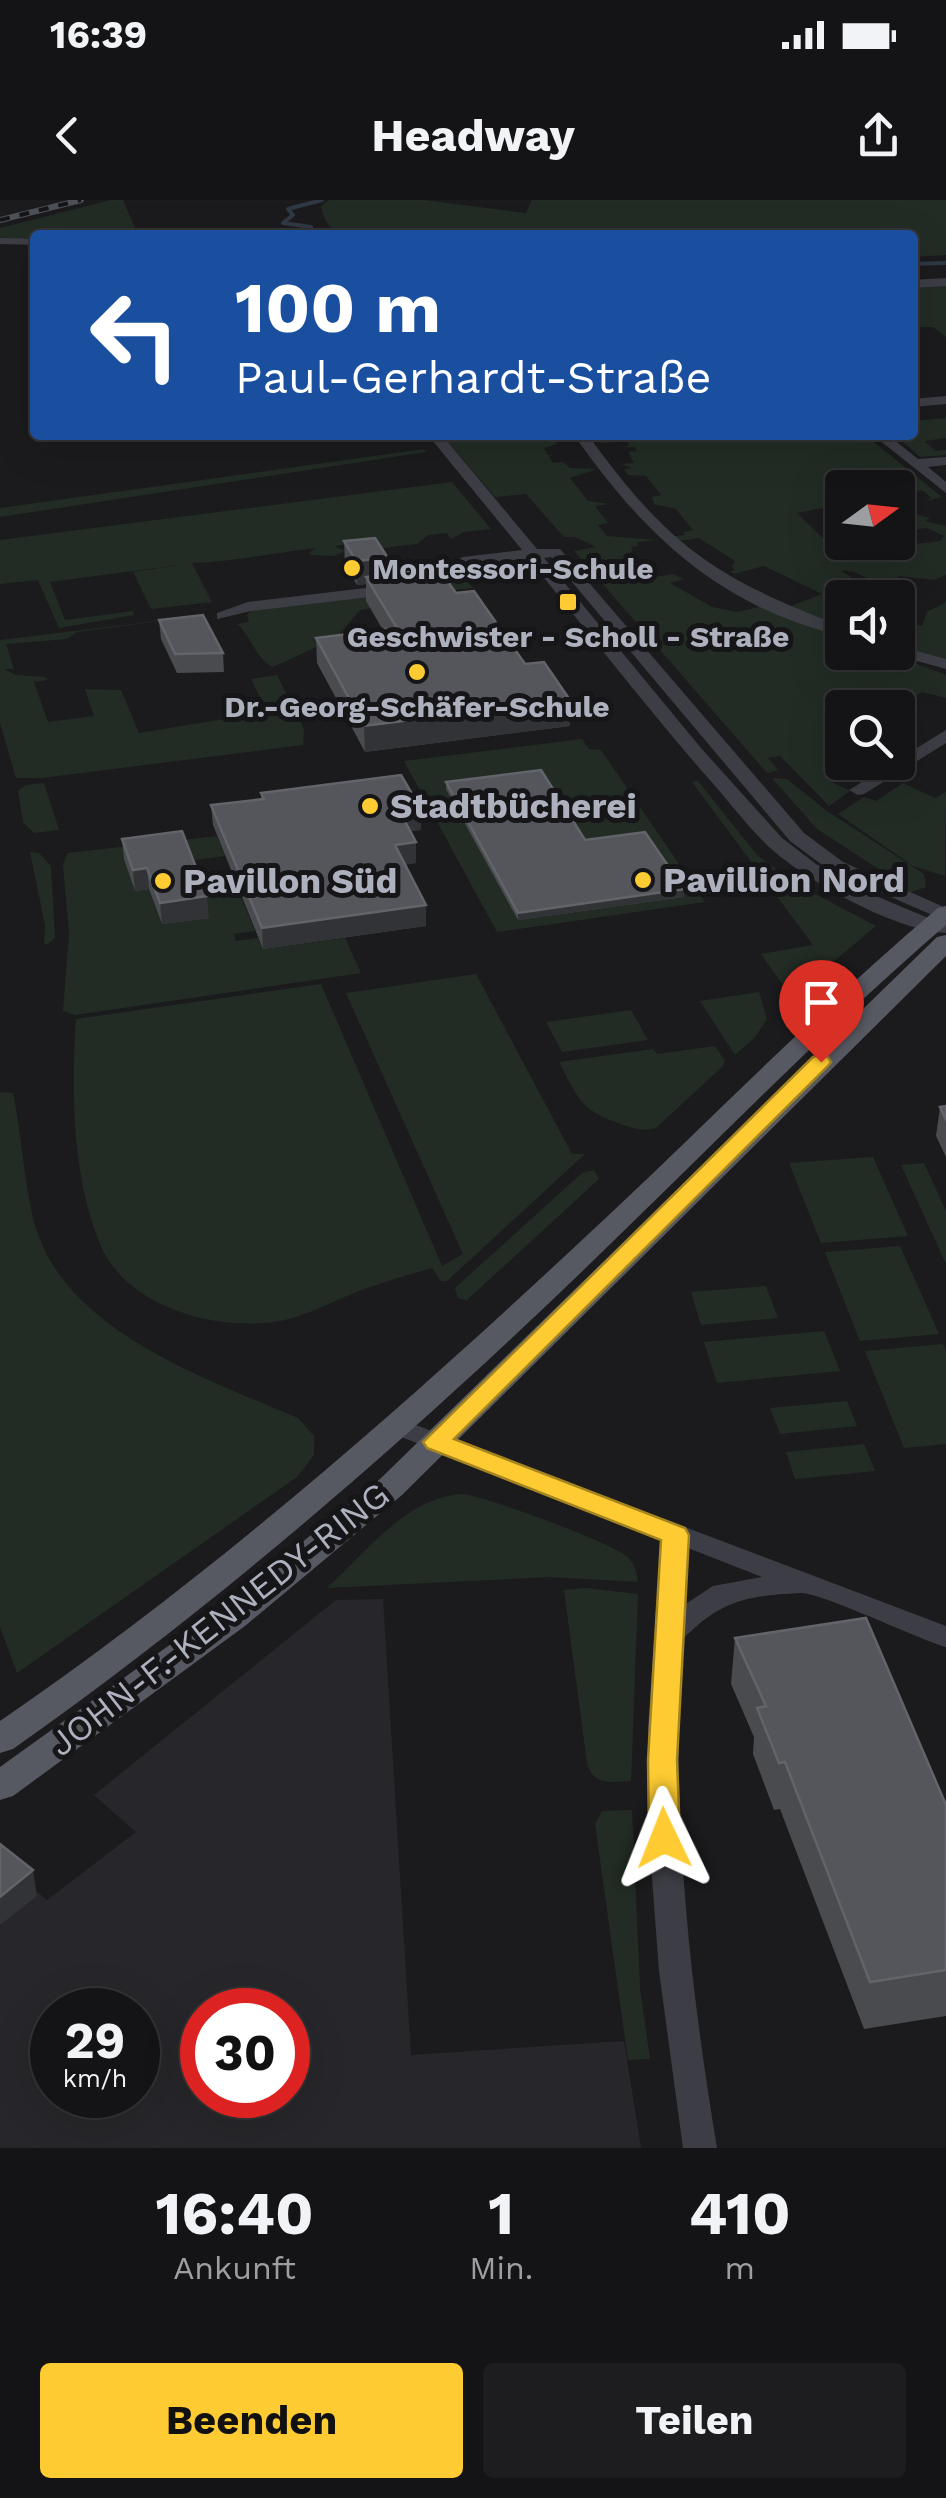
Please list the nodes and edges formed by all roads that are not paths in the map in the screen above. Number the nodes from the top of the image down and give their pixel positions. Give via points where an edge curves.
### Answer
1 (0, 241) edge
2 (30, 242) edge
3 (946, 282) edge
4 (918, 284) edge
5 (946, 400) edge
6 (918, 402) edge
7 (438, 440) edge
8 (585, 440) edge
9 (886, 440) edge
10 (946, 461) edge
11 (914, 464) junction
12 (946, 489) edge
13 (532, 552) junction
14 (223, 616) dead end
15 (825, 625) edge
16 (937, 663) edge
17 (946, 673) edge
18 (946, 735) edge
19 (705, 764) junction
20 (732, 764) junction
21 (858, 790) dead end
22 (943, 923) edge
23 (400, 1427) junction
24 (436, 1442) junction
25 (675, 1535) junction
26 (809, 1586) junction
27 (669, 1636) junction
28 (946, 1637) edge
29 (0, 1738) edge
30 (0, 1786) edge
31 (700, 2148) edge

1 - 2 street
3 - 4 street
5 - 6 street
7 - 13 street
8 - 15 street via 630,502 686,558 745,594
9 - 11 street
10 - 11 street
11 - 12 street
13 - 14 street via 464,561 428,585 248,607
13 - 19 street
13 - 20 street via 561,556
16 - 17 street via 931,668
18 - 21 street
19 - 20 street
19 - 22 street via 761,829 798,860 864,898
20 - 22 street via 806,845
22 - 23 main road, JOHN-F.-KENNEDY-RING
22 - 24 main road, JOHN-F.-KENNEDY-RING
23 - 24 street
23 - 29 main road, JOHN-F.-KENNEDY-RING via 247,1560
24 - 25 street
24 - 30 main road, JOHN-F.-KENNEDY-RING via 234,1617
25 - 26 street
25 - 27 street
26 - 27 street via 748,1585 721,1592
26 - 28 street
27 - 31 street via 664,1838

